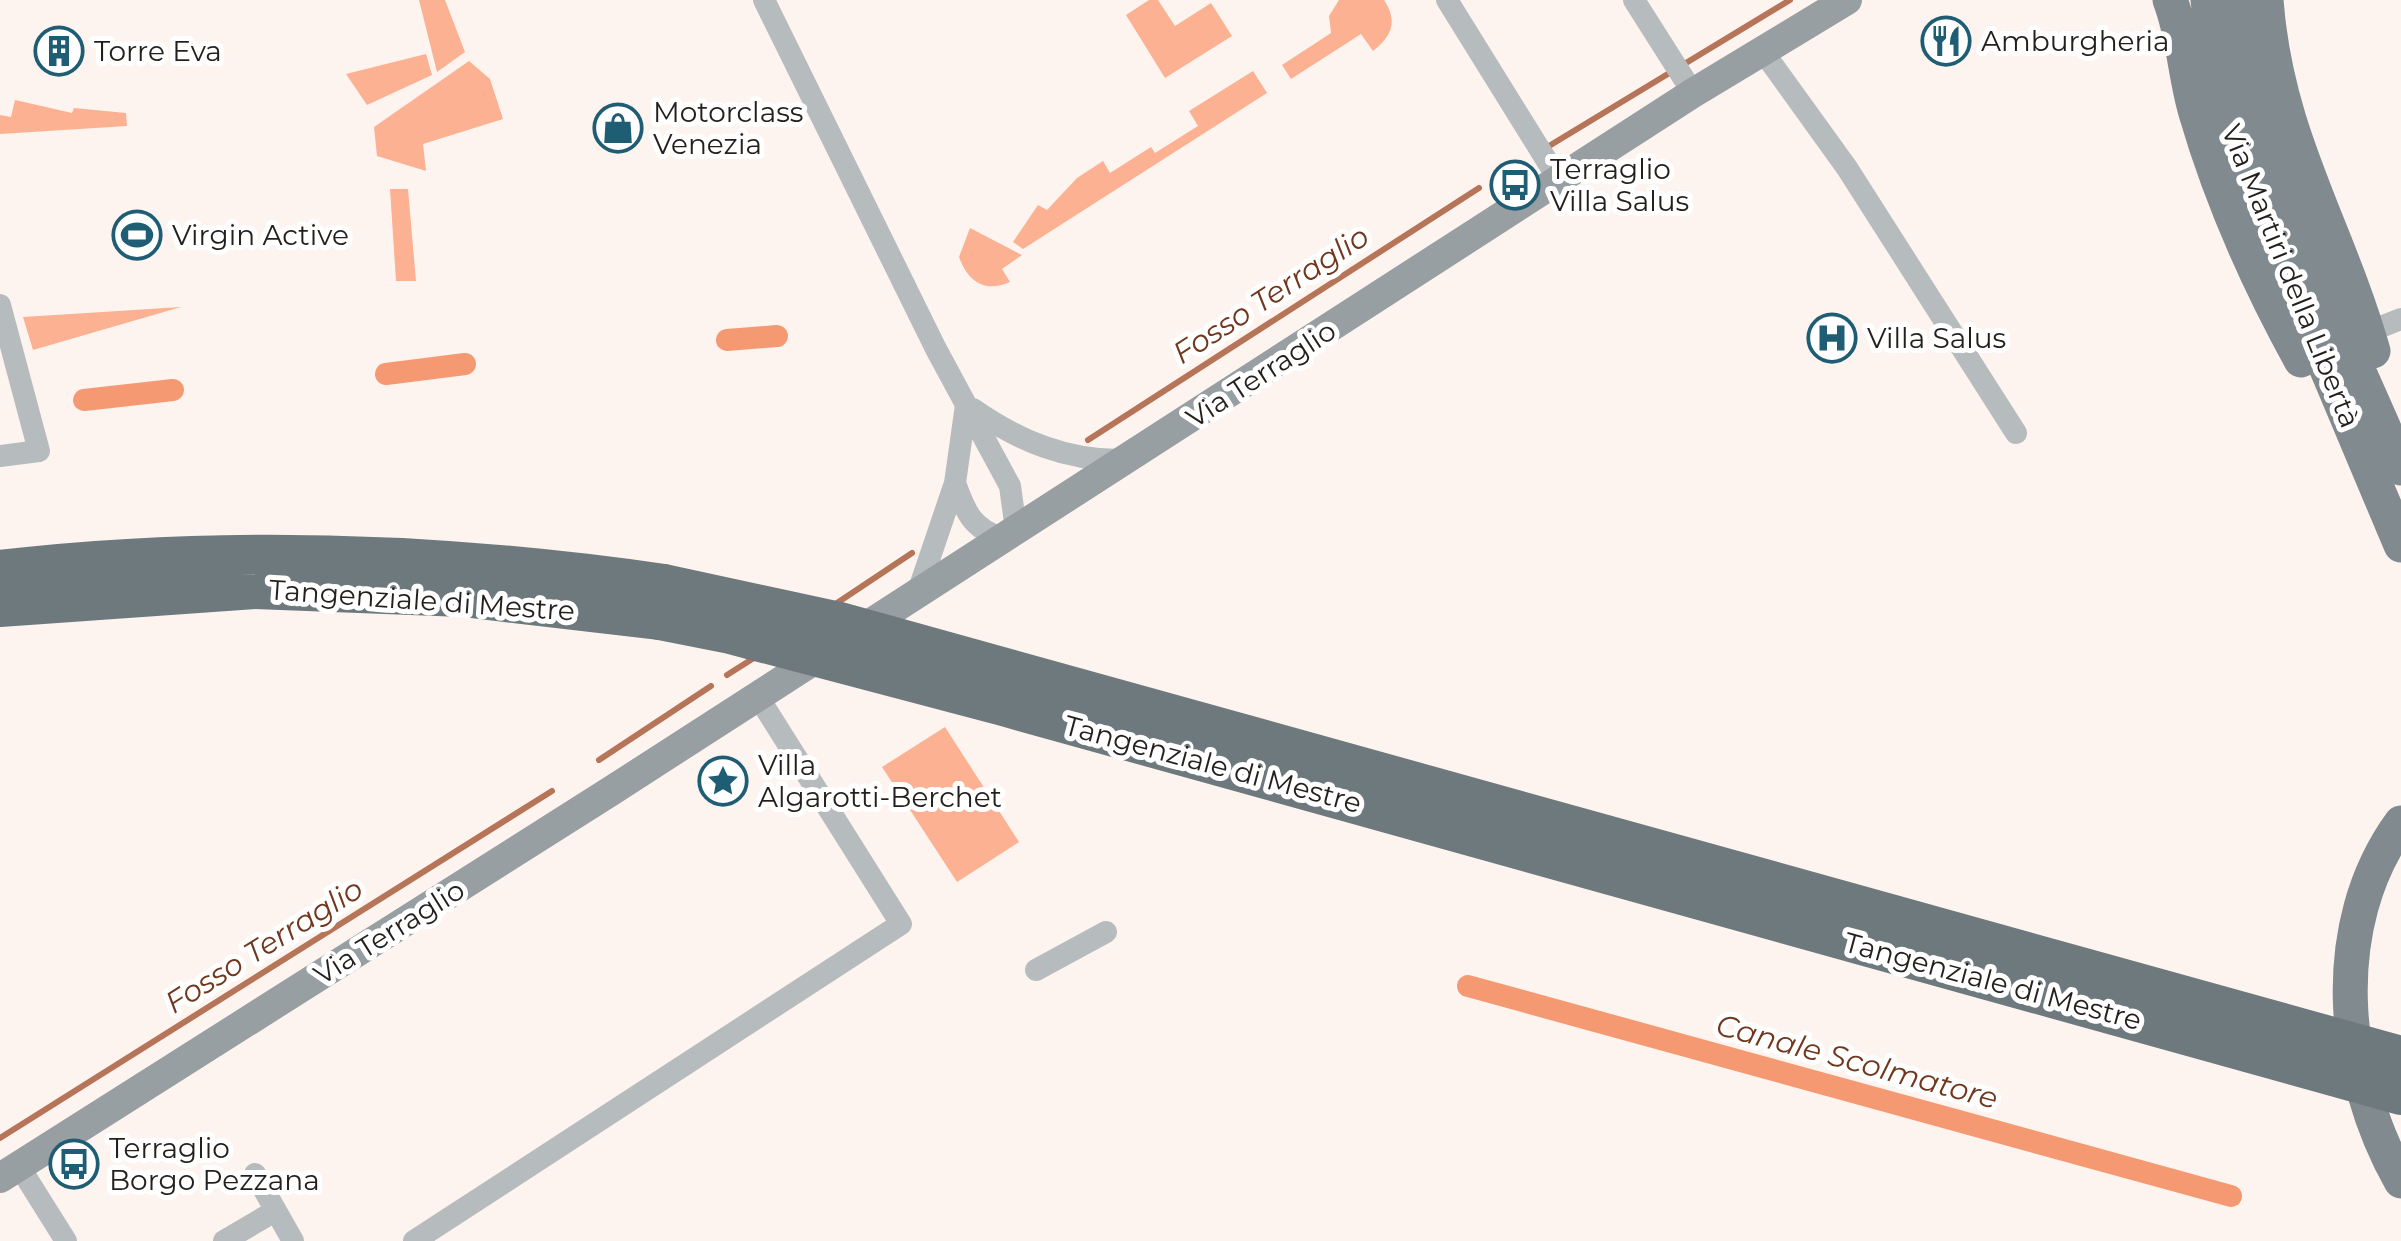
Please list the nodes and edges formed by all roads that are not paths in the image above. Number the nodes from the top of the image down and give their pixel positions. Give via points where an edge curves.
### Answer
1 (764, 0) edge
2 (1448, 0) edge
3 (1634, 0) edge
4 (1847, 0) edge
5 (2170, 0) edge
6 (2208, 0) edge
7 (2238, 0) edge
8 (2266, 0) edge
9 (1762, 50) junction
10 (1689, 88) junction
11 (1560, 182) junction
12 (0, 305) edge
13 (2401, 319) edge
14 (2362, 346) junction
15 (966, 405) junction
16 (2016, 432) dead end
17 (0, 456) edge
18 (1126, 460) junction
19 (2401, 460) edge
20 (2401, 468) edge
21 (955, 482) junction
22 (1009, 534) junction
23 (2398, 538) edge
24 (0, 547) edge
25 (0, 570) edge
26 (200, 572) junction
27 (918, 592) junction
28 (662, 602) junction
29 (0, 607) edge
30 (0, 628) edge
31 (757, 695) junction
32 (2401, 823) edge
33 (1106, 932) dead end
34 (1036, 970) dead end
35 (2401, 1056) edge
36 (2401, 1095) edge
37 (10, 1172) edge
38 (255, 1174) dead end
39 (2401, 1181) edge
40 (275, 1211) junction
41 (66, 1241) edge
42 (224, 1241) edge
43 (293, 1241) edge
44 (414, 1241) edge

1 - 15 street
2 - 11 street
3 - 10 street
4 - 9 main road, Via Terraglio
5 - 23 main road via 2200,126 2263,291 2348,464
6 - 23 main road, Via Martiri della Libertà via 2241,165
7 - 14 main road, Via Martiri della Libertà via 2248,73 2272,158
8 - 14 main road via 2294,146 2348,272
9 - 10 main road, Via Terraglio
9 - 16 street via 1847,168
10 - 11 main road, Via Terraglio
11 - 18 main road, Via Terraglio
12 - 17 street via 39,452
13 - 14 street
14 - 19 main road
14 - 20 main road, Via Martiri della Libertà
15 - 18 street via 1028,442 1095,460
15 - 21 street
15 - 22 street via 1010,486
18 - 22 main road, Via Terraglio
21 - 22 street via 970,520 984,533
21 - 27 street
22 - 27 main road, Via Terraglio
24 - 26 highway via 89,538
25 - 26 highway, Tangenziale di Mestre
26 - 28 highway, Tangenziale di Mestre via 458,558
26 - 29 highway, Tangenziale di Mestre
26 - 30 highway via 98,618
27 - 31 main road, Via Terraglio
28 - 35 highway, Tangenziale di Mestre, bridge via 840,622
28 - 36 highway, Tangenziale di Mestre, bridge via 967,696
31 - 37 main road, Via Terraglio
31 - 44 street via 900,924
32 - 39 main road via 2362,906 2351,992 2365,1097
33 - 34 street
37 - 41 street, Via Terraglio
38 - 40 street
40 - 42 street
40 - 43 street

